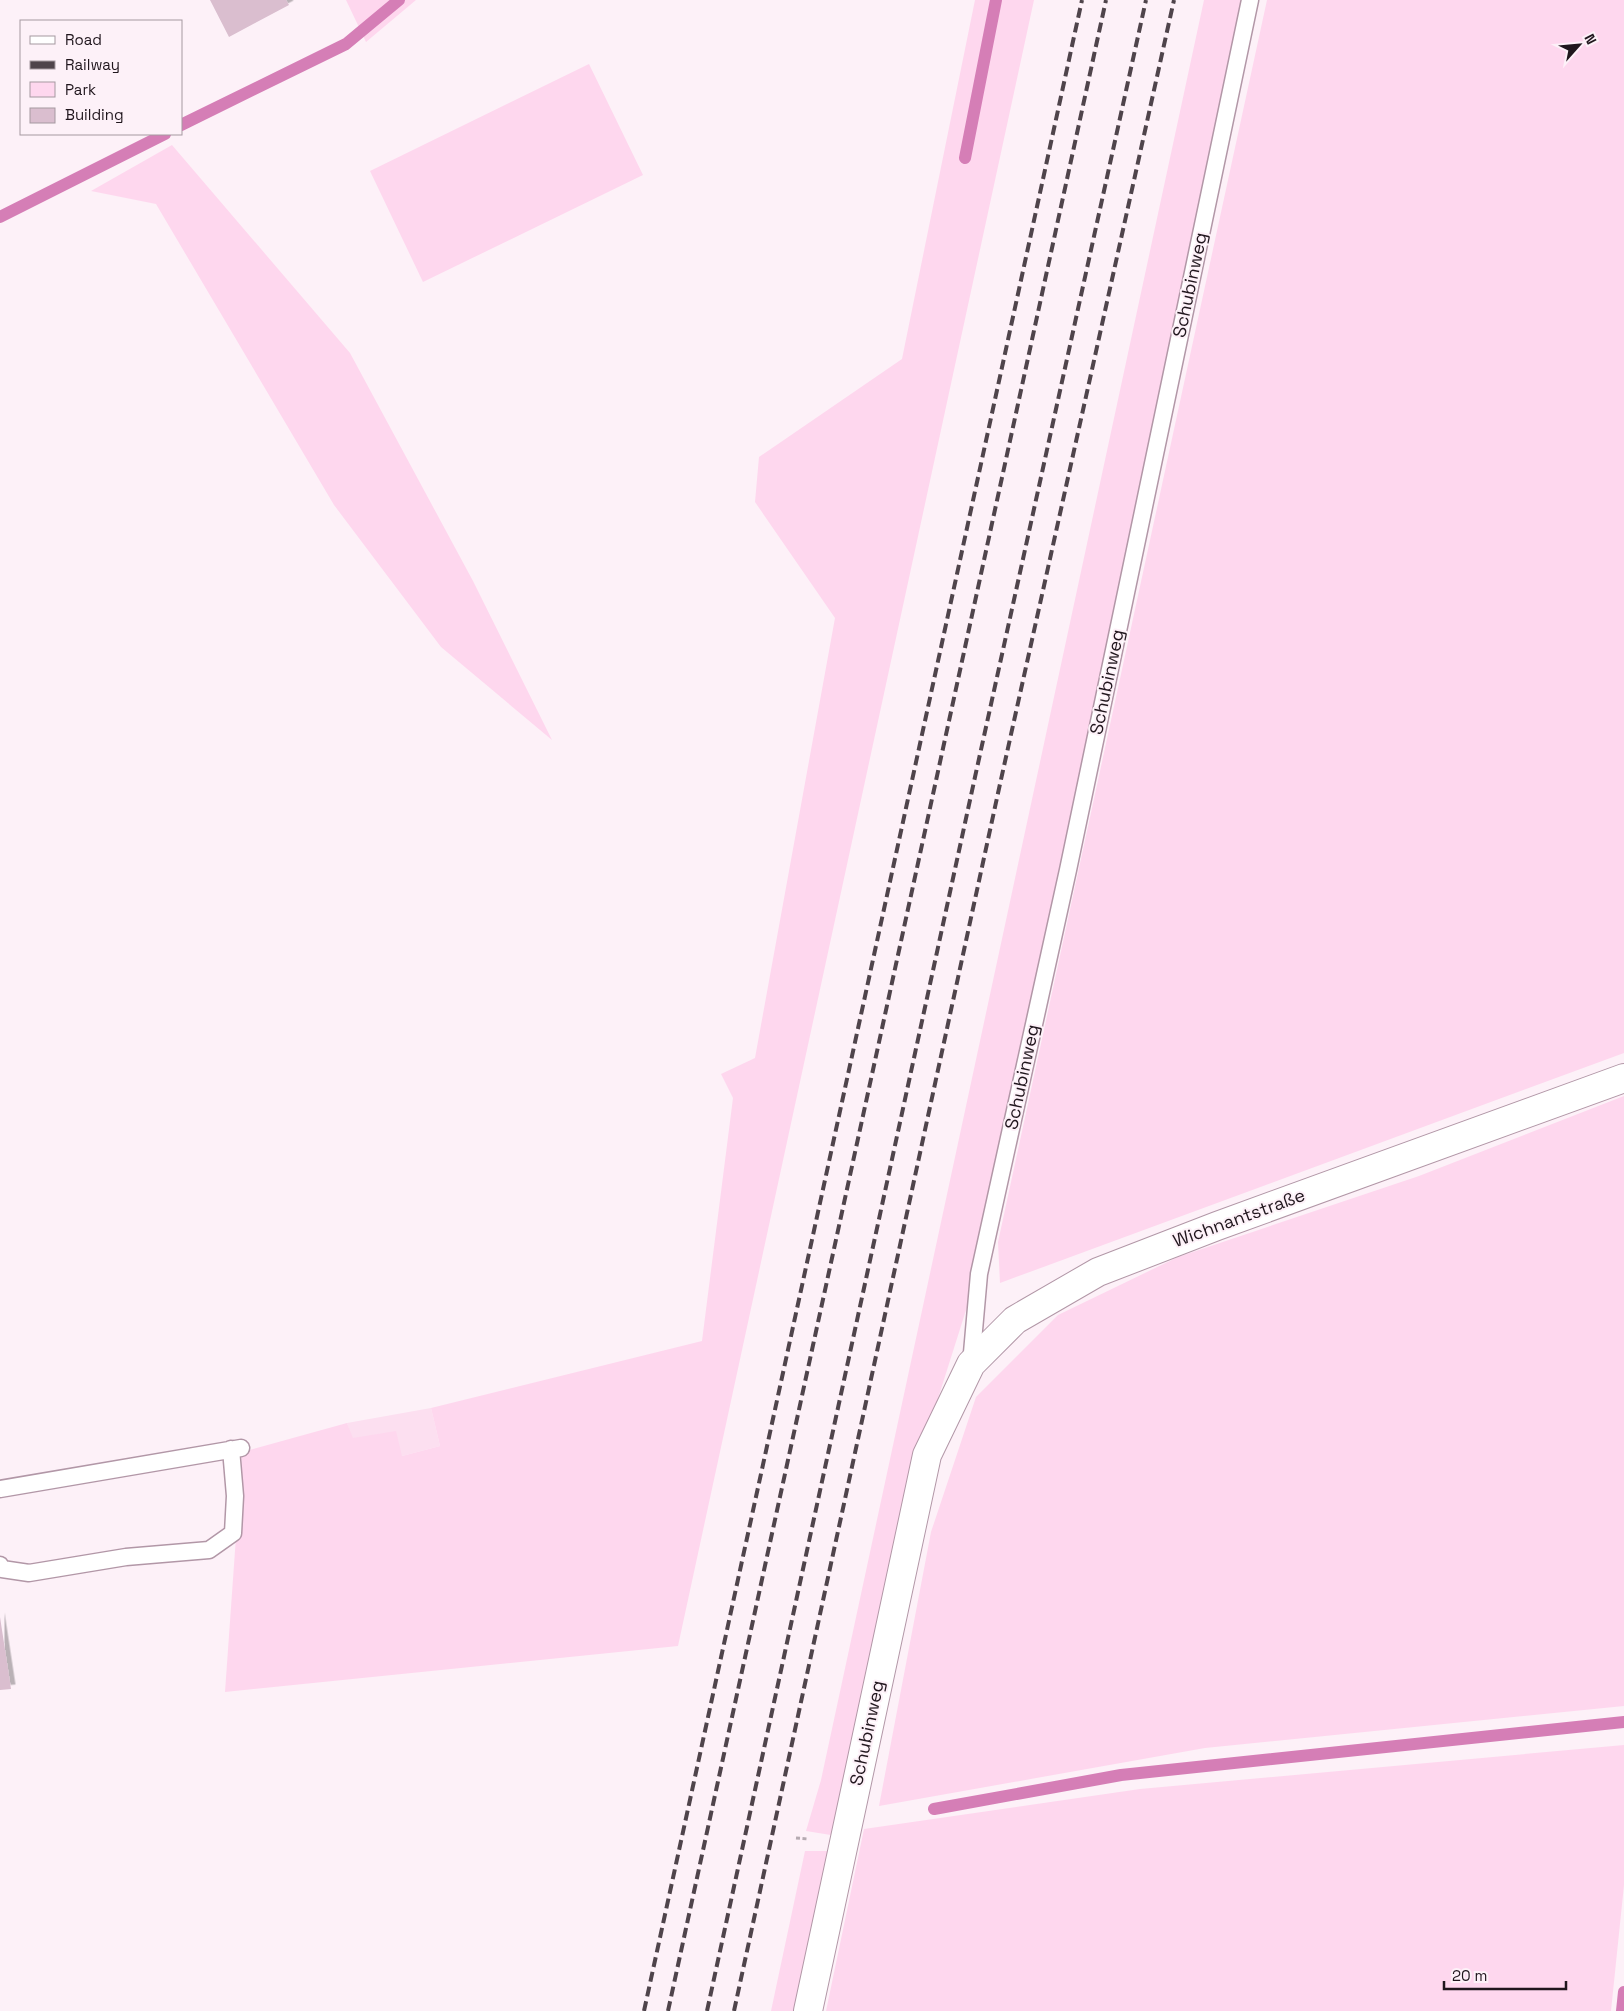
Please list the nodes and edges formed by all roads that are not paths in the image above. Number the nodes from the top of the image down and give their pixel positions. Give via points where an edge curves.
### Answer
1 (1250, 0) edge
2 (1624, 1078) edge
3 (971, 1364) junction
4 (927, 1455) joint
5 (0, 1489) edge
6 (0, 1565) edge
7 (808, 2011) edge

1 - 3 lane, Schubinweg via 1070,860 979,1274
2 - 3 street, Wichnantstraße via 1098,1272 1015,1320
3 - 4 street, Wichnantstraße
4 - 7 street, Schubinweg
5 - 6 lane via 236,1449 233,1533 208,1550 126,1557 30,1573 2,1569

